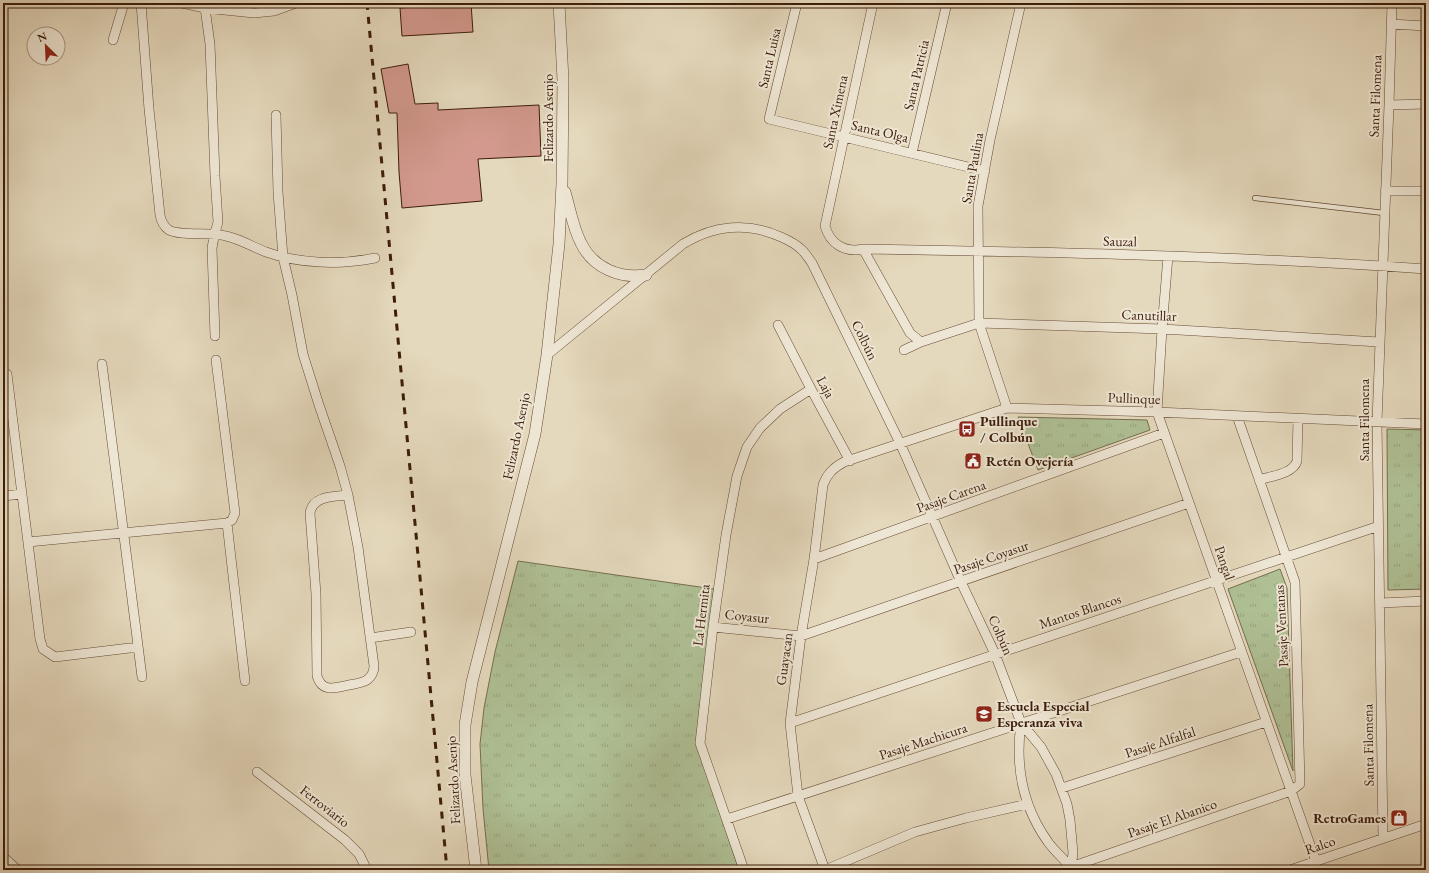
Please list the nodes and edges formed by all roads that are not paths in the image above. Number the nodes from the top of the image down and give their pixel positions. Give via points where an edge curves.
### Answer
1 (124, 3) edge
2 (141, 3) edge
3 (182, 3) edge
4 (296, 3) edge
5 (559, 3) edge
6 (797, 3) edge
7 (873, 3) edge
8 (947, 3) edge
9 (1021, 3) edge
10 (1392, 3) edge
11 (205, 8) junction
12 (1391, 24) junction
13 (1426, 26) edge
14 (113, 40) dead end
15 (1426, 104) edge
16 (1389, 105) junction
17 (276, 115) dead end
18 (769, 119) joint
19 (843, 137) junction
20 (912, 154) junction
21 (984, 171) junction
22 (562, 184) junction
23 (1385, 191) junction
24 (1426, 191) edge
25 (1255, 198) dead end
26 (1384, 213) junction
27 (825, 226) joint
28 (215, 234) junction
29 (863, 249) junction
30 (979, 251) junction
31 (1168, 256) junction
32 (283, 257) junction
33 (375, 258) dead end
34 (1382, 266) junction
35 (1426, 269) edge
36 (646, 275) junction
37 (979, 323) junction
38 (778, 325) dead end
39 (1162, 329) junction
40 (215, 336) dead end
41 (921, 342) junction
42 (1379, 342) junction
43 (904, 350) dead end
44 (547, 355) junction
45 (216, 360) dead end
46 (102, 364) dead end
47 (7, 374) dead end
48 (811, 389) junction
49 (1007, 408) junction
50 (1157, 412) junction
51 (1237, 416) junction
52 (1298, 419) junction
53 (1376, 422) junction
54 (1426, 424) edge
55 (1164, 433) junction
56 (900, 443) junction
57 (850, 461) junction
58 (1259, 480) junction
59 (22, 494) junction
60 (348, 495) junction
61 (3, 496) edge
62 (1189, 504) junction
63 (932, 517) junction
64 (227, 523) junction
65 (1379, 526) junction
66 (123, 533) junction
67 (28, 542) junction
68 (1286, 557) junction
69 (814, 559) junction
70 (1216, 580) junction
71 (961, 582) junction
72 (1426, 601) edge
73 (1380, 603) junction
74 (713, 626) junction
75 (410, 632) dead end
76 (801, 636) junction
77 (370, 638) junction
78 (138, 647) junction
79 (1241, 652) junction
80 (995, 654) junction
81 (142, 677) dead end
82 (245, 681) dead end
83 (1266, 722) junction
84 (790, 723) junction
85 (1021, 723) junction
86 (257, 772) dead end
87 (1062, 788) junction
88 (1291, 791) junction
89 (798, 796) junction
90 (1027, 804) junction
91 (727, 819) junction
92 (1426, 824) edge
93 (1383, 838) junction
94 (3, 858) edge
95 (1318, 866) edge
96 (1068, 869) edge
97 (16, 870) edge
98 (367, 870) edge
99 (476, 870) edge
100 (744, 870) edge
101 (825, 870) edge
102 (1290, 870) edge

1 - 14 street
2 - 28 street via 160,219 166,228 174,232
3 - 11 street
4 - 11 street via 262,13
5 - 22 street, Felizardo Asenjo via 563,80
6 - 18 street, Santa Luisa
7 - 19 street, Santa Ximena
8 - 20 street, Santa Patricia
9 - 21 street, Santa Paulina
10 - 12 street, Santa Filomena
11 - 28 street via 210,44 218,222
12 - 13 street
12 - 16 street, Santa Filomena
15 - 16 street
16 - 23 street, Santa Filomena
17 - 32 street
18 - 19 street, Santa Olga
19 - 20 street, Santa Olga
19 - 27 street, Santa Ximena
20 - 21 street, Santa Olga
21 - 30 street, Santa Paulina via 978,206
22 - 36 street via 577,235 590,257 612,272 631,276
22 - 44 street, Felizardo Asenjo via 559,244
23 - 24 street
23 - 26 street, Santa Filomena
25 - 26 lane
26 - 34 street, Santa Filomena
27 - 29 street, Sauzal via 830,238 839,246 851,250
28 - 32 street
28 - 40 street via 212,248
29 - 30 street, Sauzal
29 - 41 street via 910,333
30 - 31 street, Sauzal
30 - 37 street, Santa Paulina
31 - 34 street, Sauzal
31 - 39 street, Pangal
32 - 33 street via 330,262
32 - 60 street via 303,354
34 - 35 street, Sauzal
34 - 42 street, Santa Filomena
36 - 44 street, Colbún
36 - 56 street, Colbún via 683,244 715,230 751,228 774,234 794,244 812,263
37 - 39 street, Canutillar
37 - 41 street, Canutillar
37 - 49 street, Santa Paulina
38 - 48 street, Laja
39 - 42 street, Canutillar
39 - 50 street, Pangal
41 - 43 street, Canutillar
42 - 53 street, Santa Filomena
44 - 99 street, Felizardo Asenjo via 535,434 468,703 464,742 465,776
45 - 64 street via 235,513 232,520
46 - 66 street
47 - 59 street
48 - 57 street, Laja
48 - 74 street, La Hermita via 780,410 760,428 747,447 735,483
49 - 50 street, Pullinque
49 - 56 street, Pullinque
50 - 51 street, Pullinque
50 - 55 street, Pangal
51 - 52 street, Pullinque
51 - 58 street, Pasaje Ventanas
52 - 53 street, Pullinque
52 - 58 street via 1297,460 1294,466 1290,470
53 - 54 street, Pullinque
53 - 65 street, Santa Filomena
55 - 62 street, Pangal
55 - 63 street, Pasaje Carena
56 - 57 street, Pullinque
56 - 63 street, Colbún
57 - 69 street, Guayacan via 834,468 825,478
58 - 68 street, Pasaje Ventanas
59 - 61 street
59 - 67 street
60 - 77 street
60 - 77 street via 318,500 310,513 316,594 317,676 321,685 332,689 368,679 374,666
62 - 70 street, Pangal
62 - 71 street, Pasaje Coyasur
63 - 69 street, Pasaje Carena
63 - 71 street, Colbún
64 - 66 street
64 - 82 street
65 - 68 street, Mantos Blancos
65 - 73 street, Santa Filomena
66 - 67 street
66 - 78 street
67 - 78 street via 43,648 55,657
68 - 70 street, Mantos Blancos
68 - 88 street, Pasaje Ventanas via 1294,582 1300,784
69 - 76 street, Guayacan
70 - 79 street, Pangal
70 - 80 street, Mantos Blancos
71 - 76 street, Pasaje Coyasur
71 - 80 street, Colbún
72 - 73 street
73 - 93 street, Santa Filomena
74 - 76 street, Coyasur
74 - 91 street, La Hermita via 700,743
75 - 77 street
76 - 84 street, Guayacan
78 - 81 street
79 - 83 street, Pangal
79 - 85 street, Pasaje Machicura
80 - 84 street, Mantos Blancos
80 - 85 street, Colbún
83 - 87 street, Pasaje Alfalfal
83 - 88 street, Pangal
84 - 89 street, Guayacan
85 - 87 street, Colbún via 1041,747
85 - 89 street, Pasaje Machicura
85 - 90 street, Colbún via 1019,761
86 - 98 street, Ferroviario via 345,840 359,854
87 - 96 street, Colbún via 1072,836 1073,853
88 - 95 street, Pangal
88 - 96 street, Pasaje El Abanico
89 - 91 street, Pasaje Machicura
89 - 101 street, Guayacan
90 - 96 street, Colbún via 1041,833
90 - 101 street via 915,832
91 - 100 street, La Hermita
92 - 93 street, Ralco
93 - 95 street, Ralco
94 - 97 street
95 - 102 street, Ralco

